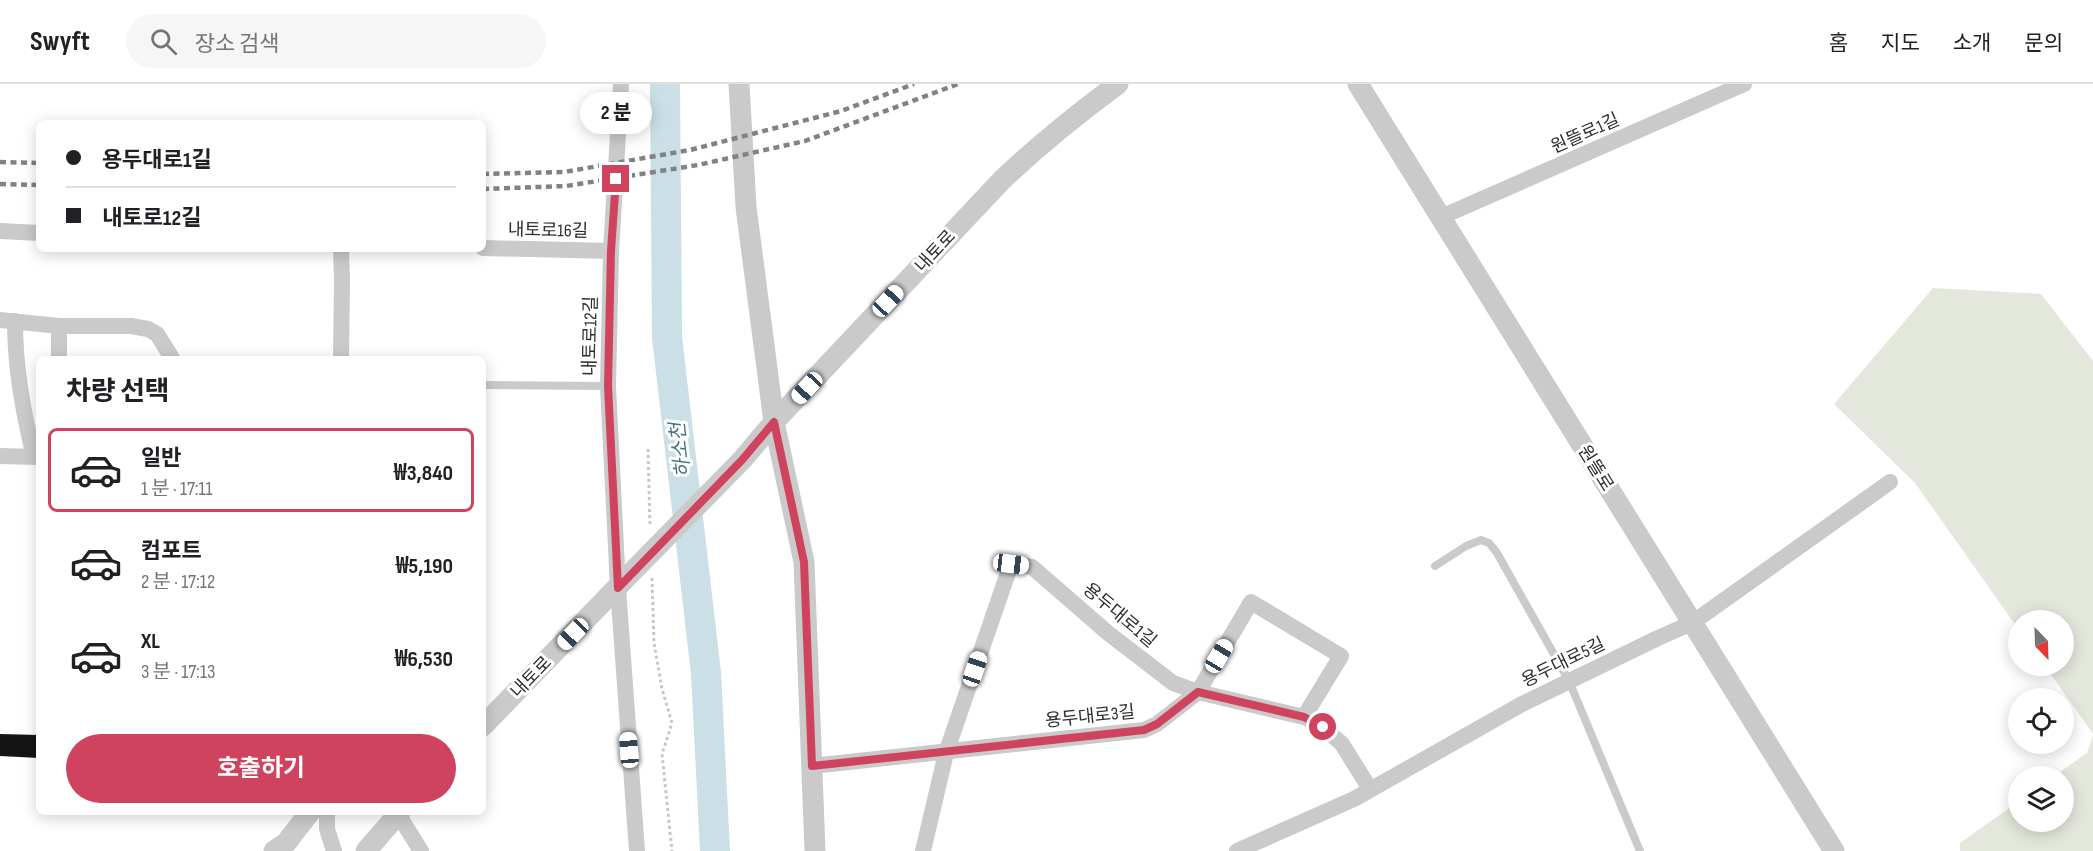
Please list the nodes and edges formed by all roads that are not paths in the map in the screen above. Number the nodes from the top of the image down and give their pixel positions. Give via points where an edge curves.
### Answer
1 (621, 84) edge
2 (739, 84) edge
3 (1119, 84) edge
4 (1358, 84) edge
5 (1744, 84) edge
6 (1441, 217) junction
7 (0, 231) edge
8 (36, 232) edge
9 (486, 248) edge
10 (611, 251) junction
11 (341, 252) edge
12 (7, 320) edge
13 (59, 326) junction
14 (59, 356) edge
15 (171, 356) edge
16 (340, 356) edge
17 (486, 385) edge
18 (608, 386) junction
19 (774, 422) junction
20 (0, 456) edge
21 (36, 457) edge
22 (1890, 482) dead end
23 (1435, 566) dead end
24 (624, 582) junction
25 (1692, 623) junction
26 (1569, 681) junction
27 (1198, 692) junction
28 (1304, 717) junction
29 (486, 723) edge
30 (946, 753) junction
31 (812, 766) junction
32 (1370, 789) junction
33 (308, 815) edge
34 (327, 815) edge
35 (395, 815) edge
36 (399, 815) edge
37 (274, 851) edge
38 (334, 851) edge
39 (366, 851) edge
40 (421, 851) edge
41 (637, 851) edge
42 (815, 851) edge
43 (923, 851) edge
44 (1237, 851) edge
45 (1640, 851) edge
46 (1834, 851) edge

1 - 10 street, 내토로12길
2 - 19 street via 746,207
3 - 19 street, 내토로 via 1077,113 1002,180
4 - 6 street, 원뜰로
5 - 6 street, 원뜰로1길
6 - 25 street, 원뜰로
7 - 8 street
9 - 10 street, 내토로16길
10 - 18 street, 내토로12길
11 - 16 street
12 - 13 street
12 - 21 street via 25,421
13 - 14 street
13 - 15 street via 148,329 157,334
17 - 18 lane
18 - 24 street, 내토로12길
19 - 24 street, 내토로, bridge
19 - 31 street via 804,562
20 - 21 street
22 - 25 street, 용두대로5길
23 - 26 lane via 1466,546 1481,540 1489,543
24 - 29 street, 내토로
24 - 41 street, 내토로12길
25 - 26 street, 용두대로5길
25 - 46 street, 원뜰로
26 - 32 street, 용두대로5길
26 - 45 lane
27 - 28 street, 용두대로1길
27 - 28 street, 용두대로3길 via 1251,602 1341,656
27 - 30 street, 용두대로3길 via 1144,730
27 - 30 street, 용두대로1길 via 1173,683 1032,567 1011,564
28 - 32 street, 용두대로1길 via 1342,744
30 - 31 street, 용두대로3길
30 - 43 street
31 - 42 street
32 - 44 street, 용두대로5길
33 - 37 street via 286,843
34 - 38 street
35 - 39 street
36 - 40 street

